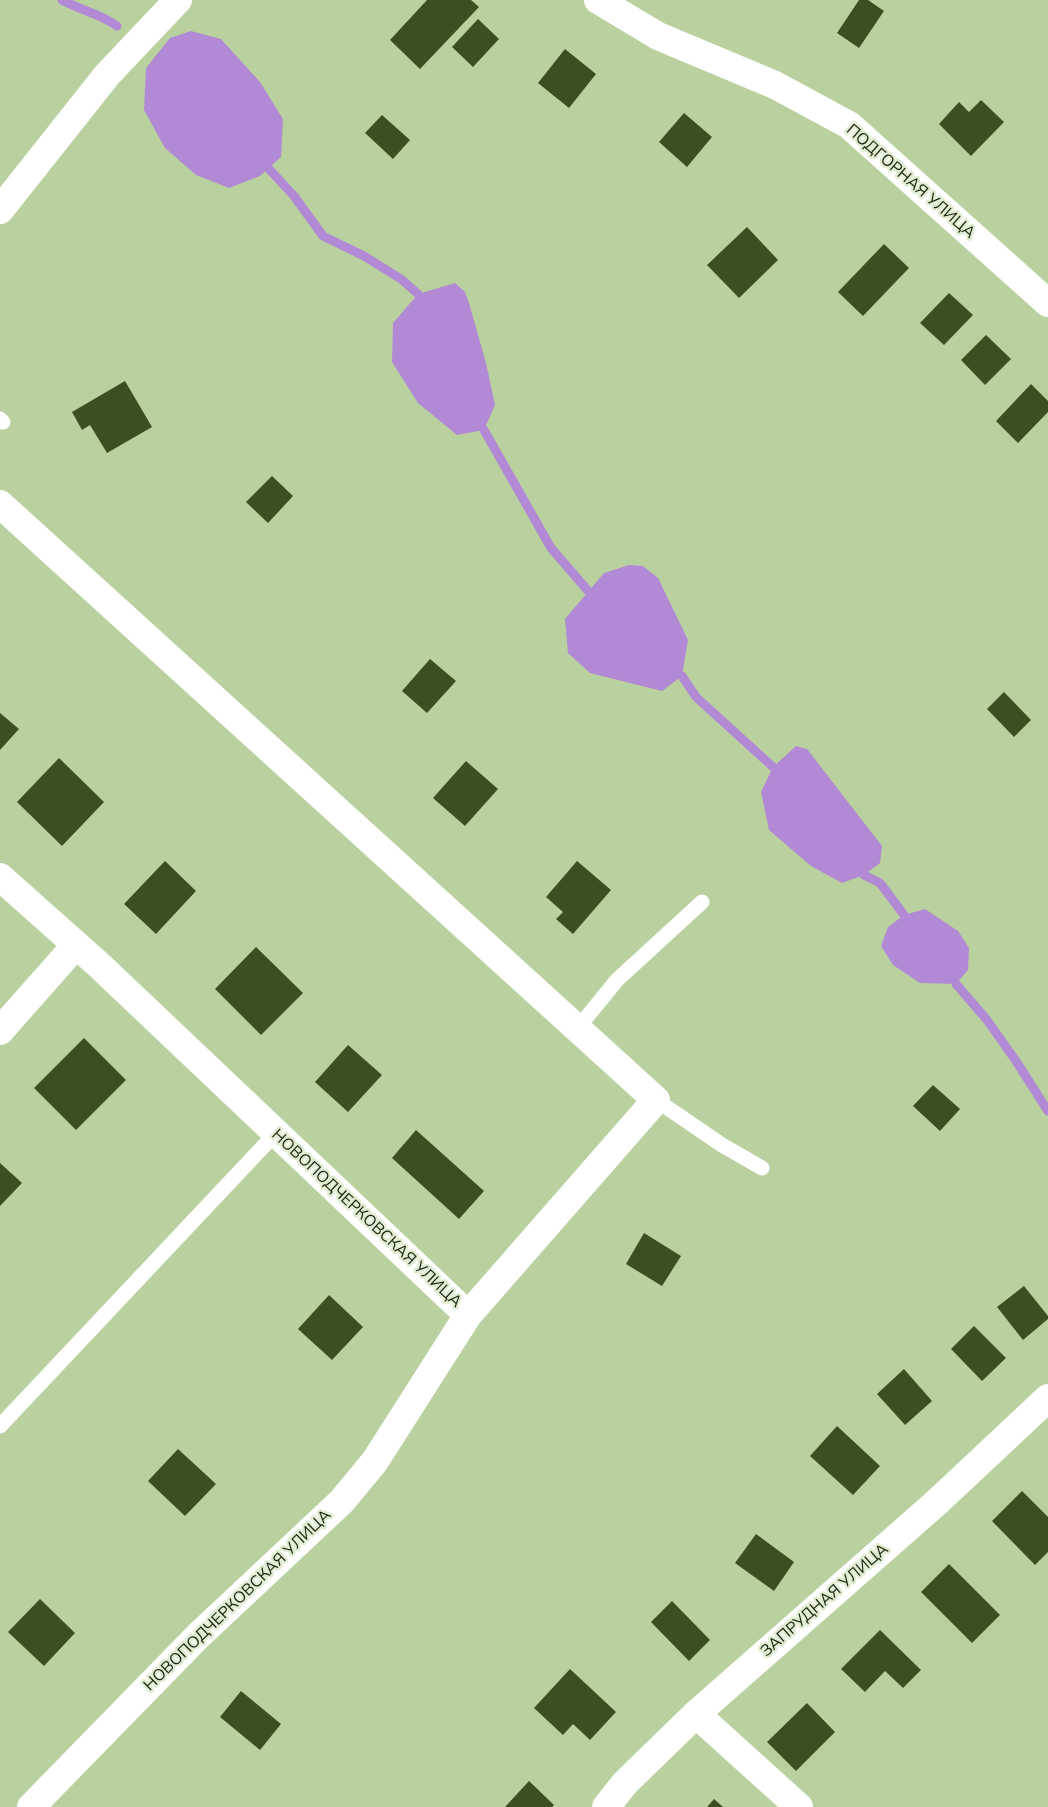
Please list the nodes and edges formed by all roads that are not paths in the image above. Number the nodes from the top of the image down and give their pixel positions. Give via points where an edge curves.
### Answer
1 (178, 0) edge
2 (598, 0) edge
3 (5, 194) edge
4 (1048, 303) edge
5 (0, 504) edge
6 (0, 877) edge
7 (702, 902) dead end
8 (76, 945) junction
9 (577, 1029) junction
10 (0, 1031) edge
11 (656, 1100) junction
12 (276, 1133) junction
13 (762, 1168) dead end
14 (468, 1315) junction
15 (1048, 1398) edge
16 (0, 1426) edge
17 (696, 1714) junction
18 (31, 1807) edge
19 (606, 1807) edge
20 (799, 1807) edge

1 - 3 street via 162,14
2 - 4 street, ПОДГОРНАЯ УЛИЦА via 658,36 775,85 849,125
5 - 9 street
6 - 8 street, НОВОПОДЧЕРКОВСКАЯ УЛИЦА
7 - 9 lane via 617,980
8 - 10 street
8 - 12 street, НОВОПОДЧЕРКОВСКАЯ УЛИЦА
9 - 11 street
11 - 13 lane
11 - 14 street
12 - 14 street, НОВОПОДЧЕРКОВСКАЯ УЛИЦА
12 - 16 lane
14 - 18 street, НОВОПОДЧЕРКОВСКАЯ УЛИЦА via 375,1461 342,1501 198,1636
15 - 17 street, ЗАПРУДНАЯ УЛИЦА via 936,1503
17 - 19 street, ЗАПРУДНАЯ УЛИЦА via 625,1783
17 - 20 street

